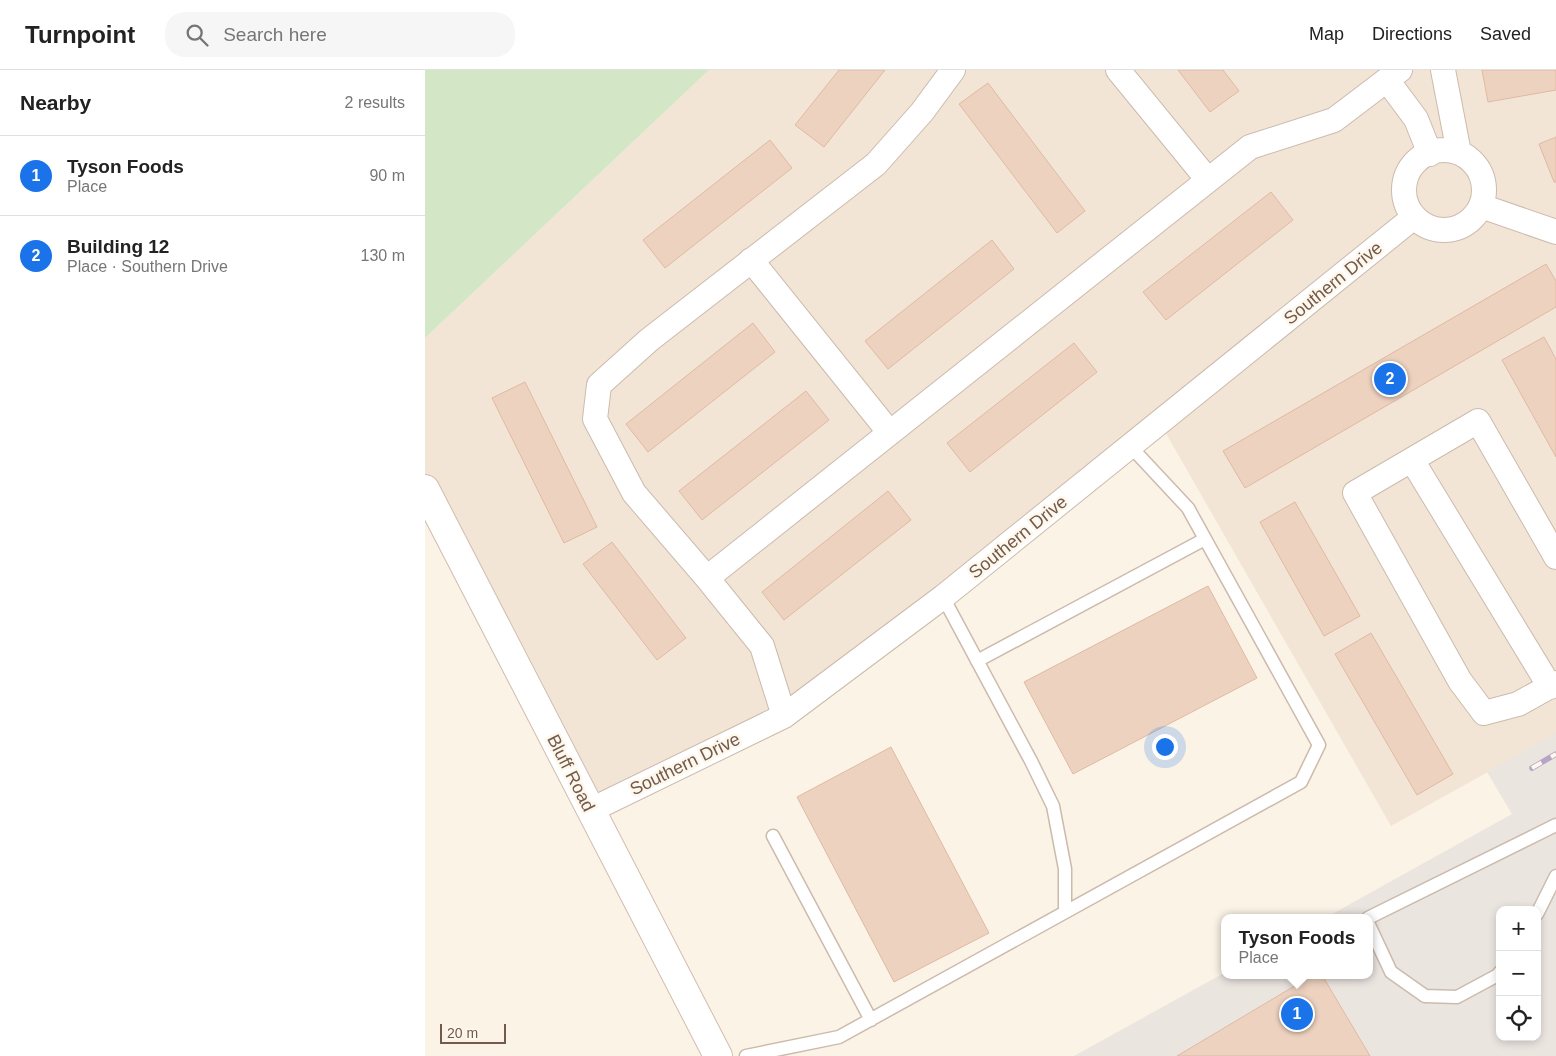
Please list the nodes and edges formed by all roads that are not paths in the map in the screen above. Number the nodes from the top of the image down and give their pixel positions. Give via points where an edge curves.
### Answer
1 (953, 70) edge
2 (1118, 70) edge
3 (1443, 70) edge
4 (1393, 75) edge
5 (1459, 153) junction
6 (1431, 154) junction
7 (1208, 180) junction
8 (1481, 206) junction
9 (1414, 217) junction
10 (1556, 232) edge
11 (751, 260) junction
12 (890, 432) junction
13 (1131, 446) junction
14 (1412, 460) junction
15 (425, 489) edge
16 (1205, 538) junction
17 (1556, 557) edge
18 (707, 578) junction
19 (943, 597) junction
20 (977, 661) junction
21 (1553, 685) edge
22 (784, 716) junction
23 (591, 810) junction
24 (1556, 825) edge
25 (773, 836) dead end
26 (1556, 876) edge
27 (1541, 906) edge
28 (1065, 912) junction
29 (1373, 916) edge
30 (1373, 934) edge
31 (1496, 976) edge
32 (871, 1020) junction
33 (718, 1056) edge
34 (745, 1056) edge

1 - 11 street via 922,112 876,164
2 - 7 street
3 - 5 street
4 - 6 street via 1417,119
4 - 7 street via 1335,120 1250,146
5 - 6 street via 1446,150
5 - 8 street via 1479,169 1484,194
6 - 9 street via 1421,158 1406,179 1404,192
7 - 12 street
8 - 9 street via 1463,226 1451,230 1437,230
8 - 10 street
9 - 13 street, Southern Drive
11 - 12 street
11 - 18 street via 649,340 599,385 595,419 633,493
12 - 18 street
13 - 16 lane via 1188,508
13 - 19 street, Southern Drive
14 - 17 street via 1478,421
14 - 21 street
14 - 21 street via 1355,493 1460,681 1484,713 1518,704
15 - 23 main road, Bluff Road
16 - 20 lane
16 - 28 lane via 1319,745 1301,782
18 - 22 street via 762,646
19 - 20 lane
19 - 22 street, Southern Drive
20 - 28 lane via 1053,806 1065,869
22 - 23 street, Southern Drive
23 - 33 main road, Bluff Road
24 - 29 lane
25 - 32 lane
26 - 27 lane
28 - 32 lane
30 - 31 lane via 1391,972 1425,996 1457,997
32 - 34 lane via 839,1038

